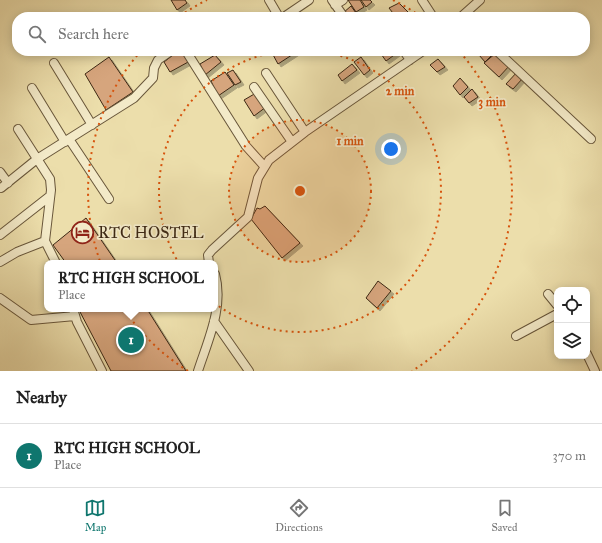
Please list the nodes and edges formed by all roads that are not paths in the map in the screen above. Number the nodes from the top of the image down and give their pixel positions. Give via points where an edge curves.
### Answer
1 (269, 0) edge
2 (309, 0) edge
3 (343, 0) edge
4 (422, 0) edge
5 (480, 0) edge
6 (333, 2) edge
7 (277, 12) edge
8 (291, 12) edge
9 (340, 12) edge
10 (430, 12) edge
11 (468, 12) edge
12 (164, 56) edge
13 (189, 56) edge
14 (407, 56) edge
15 (416, 56) edge
16 (502, 56) edge
17 (410, 60) junction
18 (54, 63) dead end
19 (266, 73) dead end
20 (254, 87) dead end
21 (32, 88) dead end
22 (92, 125) junction
23 (18, 129) dead end
24 (305, 132) junction
25 (591, 139) dead end
26 (67, 141) junction
27 (292, 142) junction
28 (37, 159) junction
29 (264, 166) junction
30 (0, 172) edge
31 (4, 185) edge
32 (50, 196) junction
33 (109, 199) dead end
34 (0, 235) edge
35 (45, 241) junction
36 (54, 260) edge
37 (209, 260) edge
38 (0, 262) edge
39 (218, 288) edge
40 (548, 294) dead end
41 (0, 298) edge
42 (218, 298) edge
43 (554, 301) edge
44 (216, 312) edge
45 (74, 313) edge
46 (554, 316) edge
47 (214, 321) junction
48 (516, 336) dead end
49 (589, 359) edge
50 (102, 371) edge
51 (198, 371) edge
52 (249, 371) edge
53 (595, 371) edge

1 - 7 street
2 - 8 street
3 - 6 street
4 - 10 street
5 - 11 street
6 - 9 street
12 - 22 street via 154,68 153,78 134,98
13 - 29 street via 246,146
14 - 17 street
15 - 17 street
16 - 25 street
17 - 24 street
18 - 22 street
19 - 24 street
20 - 27 street
21 - 26 street
22 - 26 street
23 - 28 street
24 - 27 street
26 - 28 street
26 - 33 street
27 - 29 street
28 - 31 street
28 - 32 street via 50,179
29 - 37 street via 258,178 248,217 212,250 208,255
30 - 31 street
32 - 34 street
32 - 35 street
35 - 36 street
35 - 38 street
39 - 42 street
40 - 43 street
41 - 45 street via 31,320
44 - 47 street
45 - 50 street
46 - 48 street
47 - 51 street
47 - 52 street
49 - 53 street

